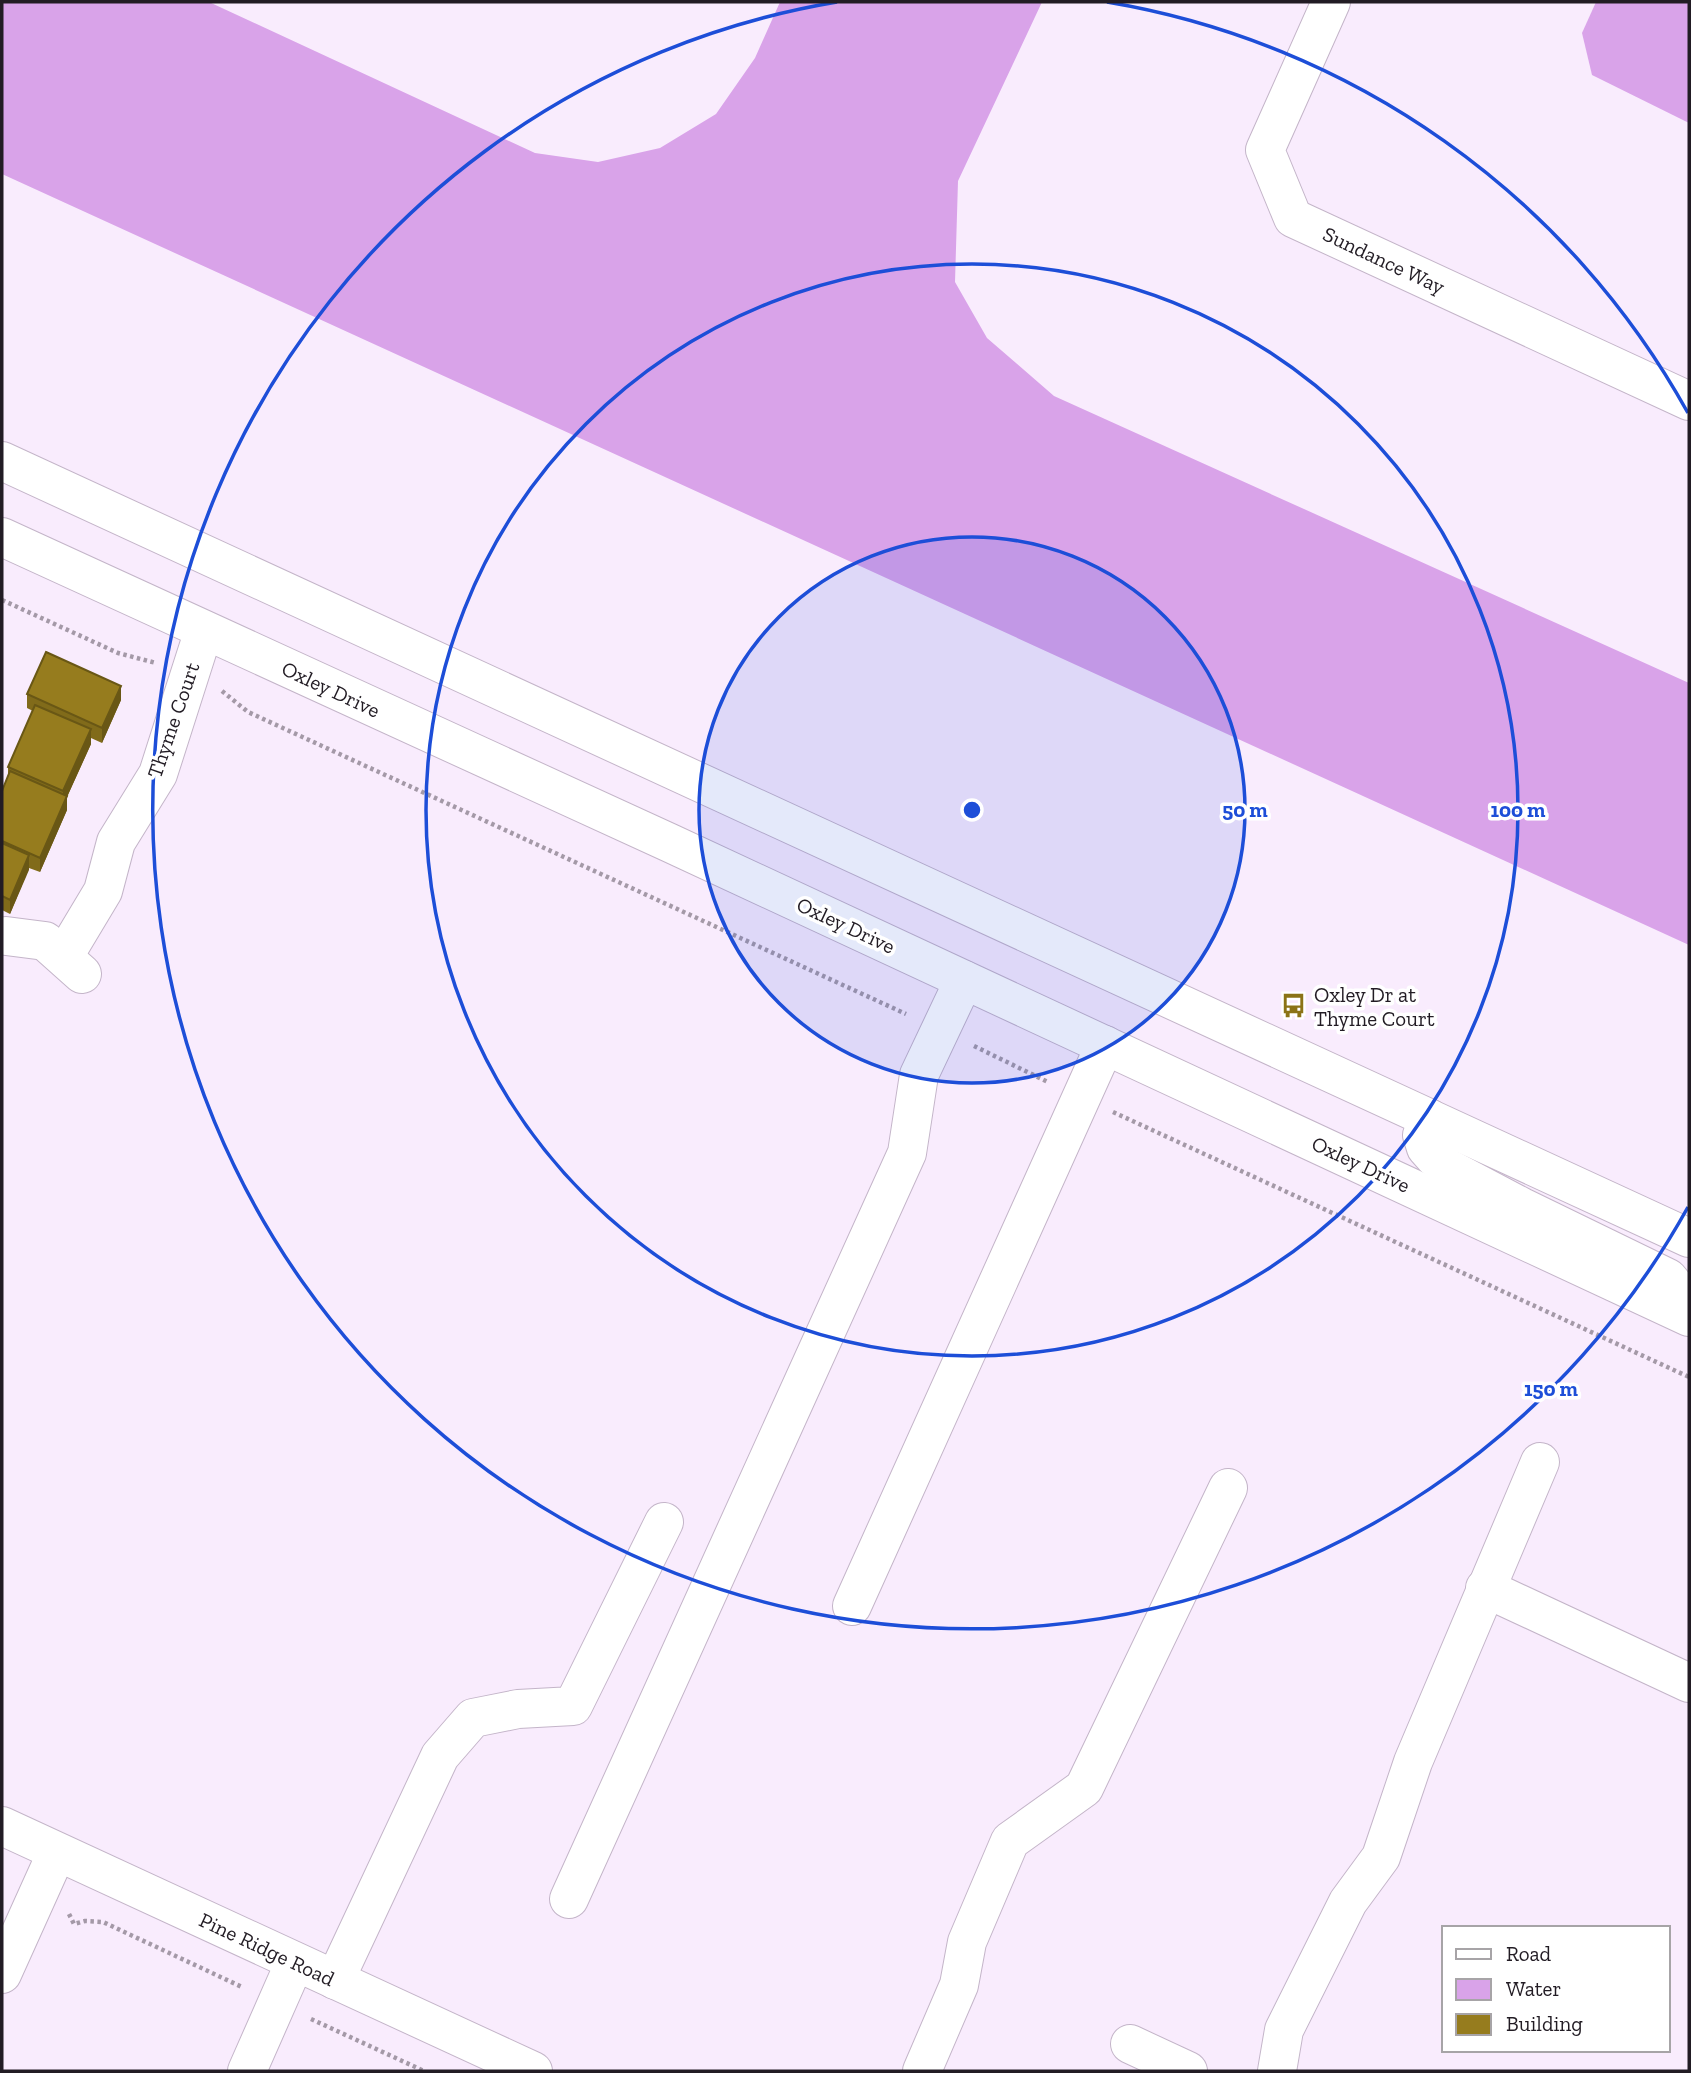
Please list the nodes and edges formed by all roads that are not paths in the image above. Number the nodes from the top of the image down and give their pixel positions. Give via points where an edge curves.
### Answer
1 (1331, 2) edge
2 (1689, 401) edge
3 (2, 461) edge
4 (2, 537) edge
5 (204, 630) junction
6 (6, 936) dead end
7 (964, 980) junction
8 (1105, 1045) junction
9 (1429, 1118) junction
10 (1689, 1238) edge
11 (1689, 1303) edge
12 (1689, 1317) edge
13 (1540, 1462) dead end
14 (1228, 1488) dead end
15 (664, 1522) dead end
16 (1485, 1588) junction
17 (852, 1606) dead end
18 (1689, 1683) edge
19 (4, 1835) edge
20 (57, 1852) junction
21 (569, 1899) dead end
22 (295, 1962) junction
23 (2, 1974) edge
24 (335, 1980) junction
25 (1130, 2044) dead end
26 (247, 2071) edge
27 (533, 2071) edge
28 (922, 2071) edge
29 (1188, 2071) edge
30 (1277, 2071) edge

1 - 2 main road, Sundance Way via 1265,150 1293,218
3 - 9 main road
4 - 5 main road, Oxley Drive
5 - 6 main road, Thyme Court via 158,774 116,842 103,891 74,965 45,941
5 - 7 main road, Oxley Drive
7 - 8 main road, Oxley Drive
7 - 21 main road via 919,1075 907,1153
8 - 12 main road, Oxley Drive
8 - 17 main road
9 - 10 main road
9 - 11 main road via 1422,1135 1426,1147 1448,1168 1668,1278
13 - 16 main road
14 - 28 main road via 1084,1788 1010,1841 967,1941 959,1985
15 - 24 main road via 573,1706 518,1709 473,1718 439,1756
16 - 18 main road
16 - 30 main road via 1413,1762 1381,1857 1348,1902 1284,2030
19 - 20 main road, Pine Ridge Road
20 - 22 main road, Pine Ridge Road
20 - 23 main road
22 - 24 main road, Pine Ridge Road
22 - 26 main road
24 - 27 main road, Pine Ridge Road
25 - 29 main road

